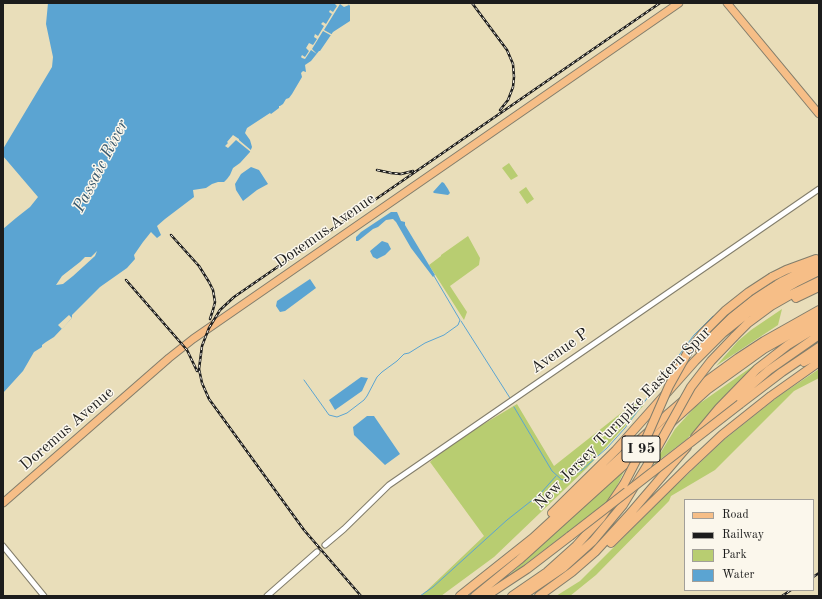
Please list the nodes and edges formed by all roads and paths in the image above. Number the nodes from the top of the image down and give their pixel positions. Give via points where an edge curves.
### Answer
1 (679, 3) edge
2 (727, 3) edge
3 (819, 114) edge
4 (819, 189) edge
5 (819, 258) edge
6 (819, 263) edge
7 (819, 271) edge
8 (819, 281) edge
9 (819, 287) edge
10 (819, 310) edge
11 (819, 318) edge
12 (819, 326) edge
13 (819, 335) edge
14 (734, 337) junction
15 (819, 347) edge
16 (819, 354) edge
17 (819, 362) edge
18 (759, 391) junction
19 (632, 432) junction
20 (691, 443) junction
21 (3, 503) edge
22 (325, 545) tunnel mouth
23 (3, 546) edge
24 (317, 552) tunnel mouth
25 (514, 552) junction
26 (564, 578) junction
27 (44, 596) edge
28 (267, 596) edge
29 (460, 596) edge
30 (475, 596) edge
31 (486, 596) edge
32 (512, 596) edge
33 (522, 596) edge
34 (539, 596) edge

1 - 21 main road, Doremus Avenue via 193,338
2 - 3 main road
4 - 22 street, Avenue P via 389,485
5 - 32 highway, bridge via 772,277 725,311 708,328 688,352 669,386 624,484 601,518 574,549 547,572
6 - 19 highway via 769,289 728,320 686,364
7 - 19 highway, New Jersey Turnpike Eastern Spur / I 95 via 767,299 729,328
8 - 14 highway, I 95 via 771,306
9 - 14 highway, I 95 via 780,306
10 - 25 highway, New Jersey Turnpike Eastern Spur / I 95 via 764,341 712,377 533,538
11 - 30 highway, New Jersey Turnpike Eastern Spur / I 95 via 764,349 713,385 516,563
12 - 20 highway, I 95 via 788,345 757,369 714,414
13 - 20 highway, I 95 via 757,380
14 - 33 highway, I 95, bridge via 691,387 623,505 593,541 563,568
15 - 18 highway via 788,367
16 - 18 highway
17 - 26 highway via 734,425 591,562
18 - 31 highway, I 95, bridge via 570,536
19 - 25 highway, New Jersey Turnpike Eastern Spur / I 95
20 - 26 highway, I 95 via 606,540
23 - 27 street
24 - 28 street
25 - 29 highway, New Jersey Turnpike Eastern Spur / I 95
26 - 34 highway, I 95

